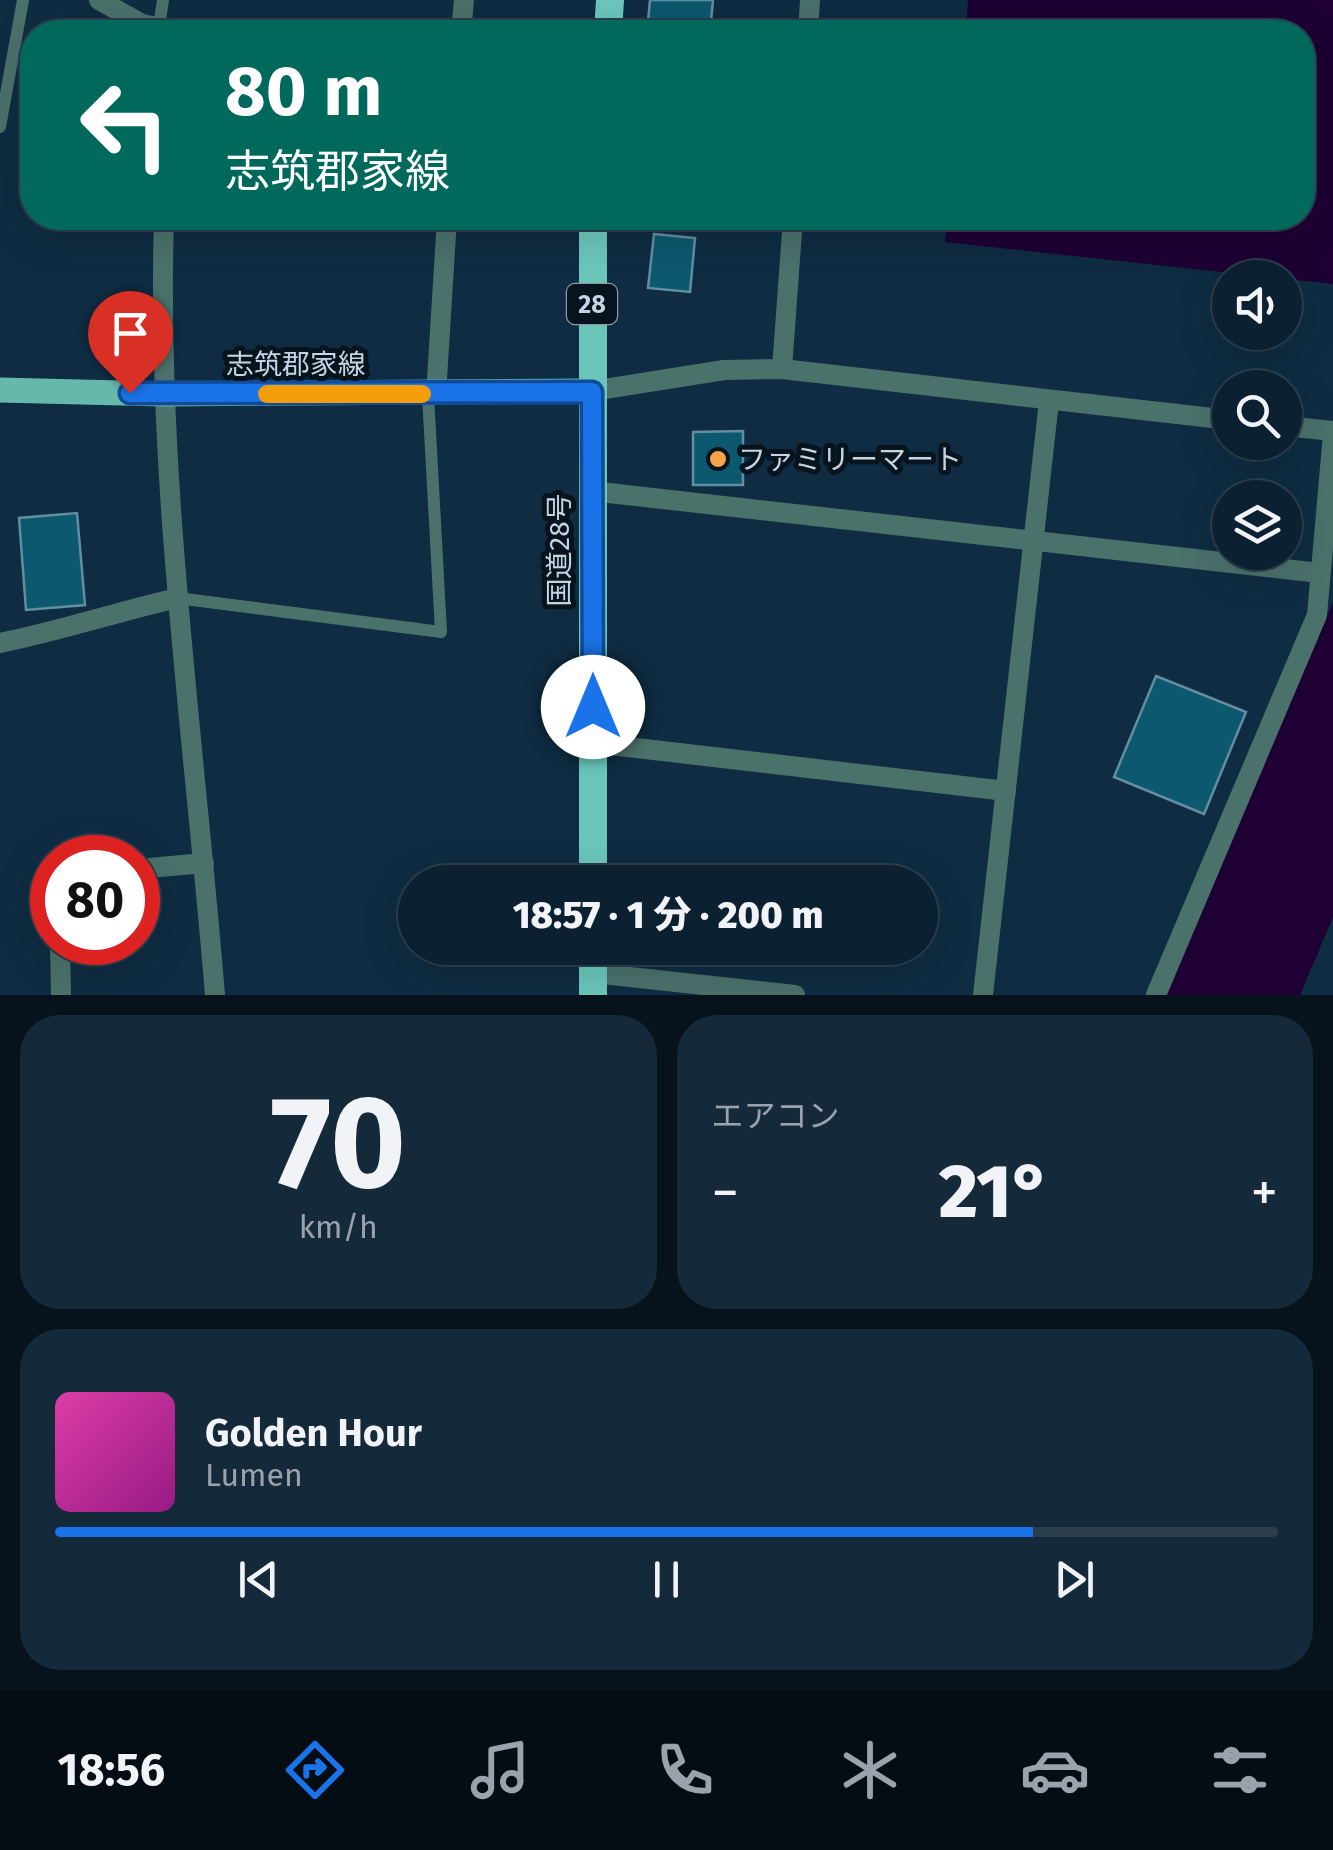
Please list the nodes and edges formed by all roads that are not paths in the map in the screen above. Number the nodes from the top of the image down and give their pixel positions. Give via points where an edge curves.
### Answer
1 (22, 0) edge
2 (99, 0) edge
3 (135, 20) edge
4 (0, 127) edge
5 (164, 230) edge
6 (447, 230) edge
7 (594, 230) edge
8 (793, 230) edge
9 (782, 369) junction
10 (0, 390) edge
11 (592, 392) junction
12 (162, 394) junction
13 (432, 394) junction
14 (1049, 401) junction
15 (1212, 418) edge
16 (1302, 428) edge
17 (1333, 432) edge
18 (591, 491) junction
19 (1033, 538) junction
20 (1320, 573) junction
21 (177, 598) junction
22 (0, 642) edge
23 (593, 743) junction
24 (1006, 791) junction
25 (204, 864) junction
26 (593, 865) edge
27 (160, 867) edge
28 (60, 965) edge
29 (593, 972) edge
30 (783, 994) edge
31 (61, 995) edge
32 (214, 995) edge
33 (983, 995) edge
34 (1156, 995) edge

1 - 4 lane
2 - 3 street
5 - 12 street
6 - 13 street
7 - 11 highway, 国道28号 / 28
8 - 9 street
9 - 11 street via 724,370
9 - 14 street
10 - 12 main road, 志筑郡家線
11 - 13 main road, 志筑郡家線
11 - 18 highway, 国道28号 / 28
12 - 13 main road, 志筑郡家線
12 - 21 street
13 - 21 lane via 441,632
14 - 15 street
14 - 19 street
16 - 17 street
17 - 20 street
18 - 19 street
18 - 23 highway, 国道28号 / 28
19 - 20 street
19 - 24 street
20 - 34 street via 1318,615
21 - 22 street
21 - 25 street
23 - 24 street
23 - 26 highway, 国道28号 / 28
24 - 33 street
25 - 27 street
25 - 32 street
28 - 31 street
29 - 30 street

